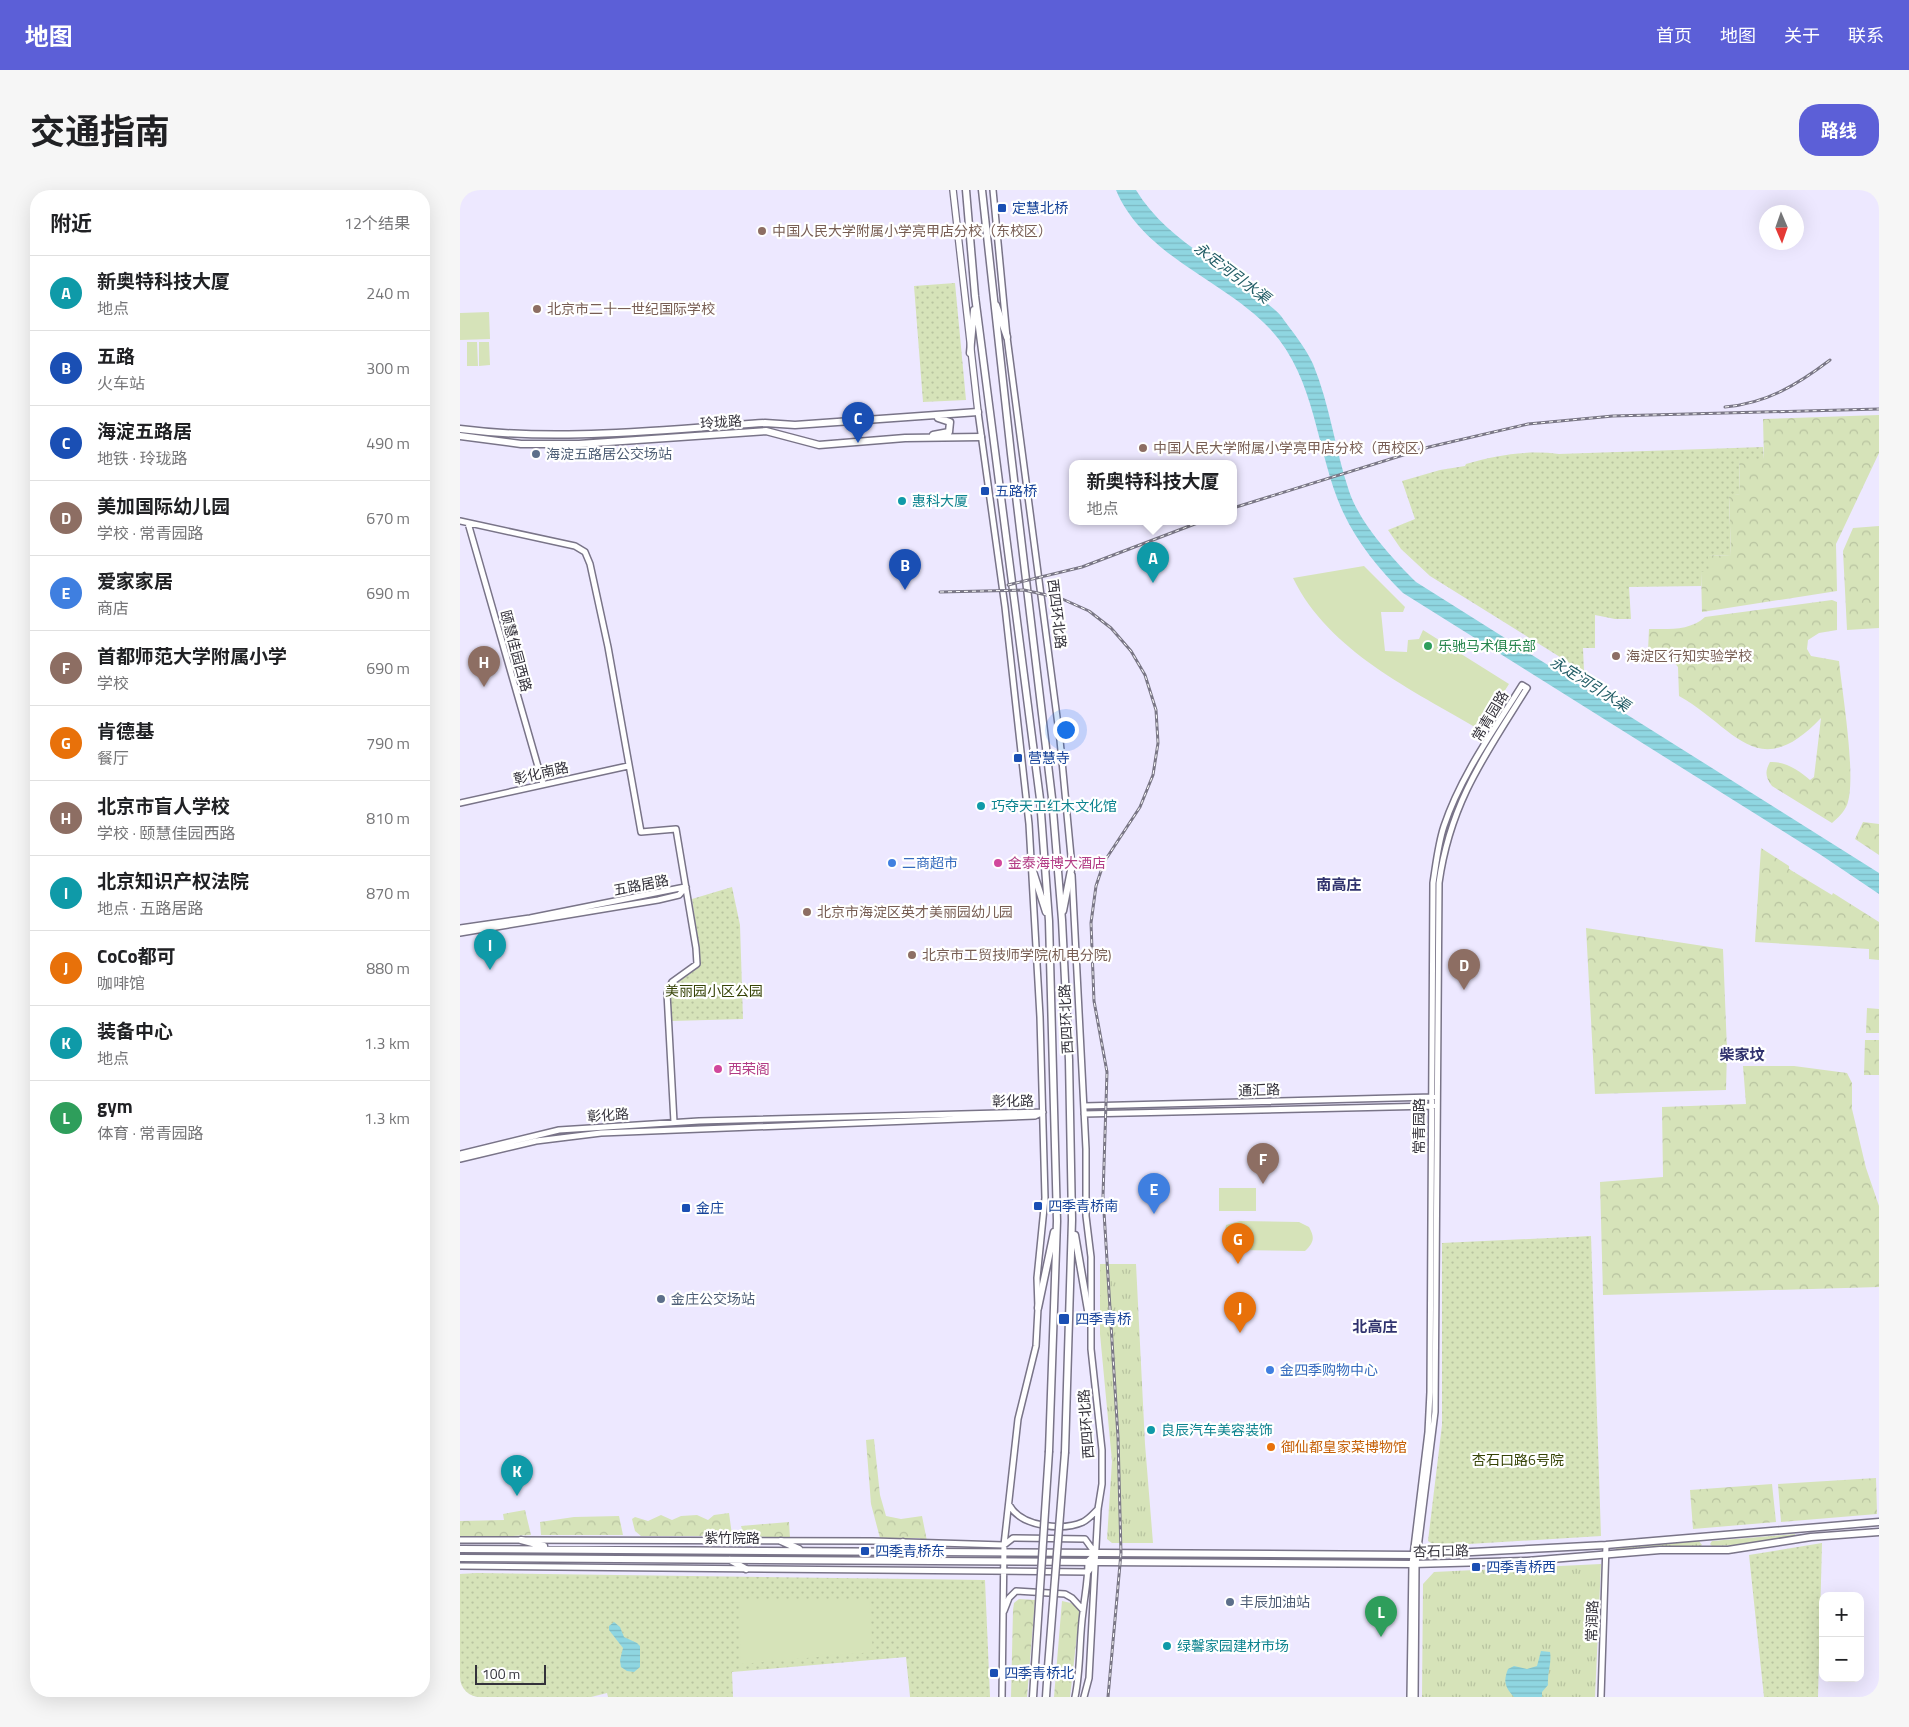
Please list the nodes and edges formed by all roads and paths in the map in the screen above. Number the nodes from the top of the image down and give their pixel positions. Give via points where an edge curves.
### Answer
1 (953, 190) edge
2 (966, 190) edge
3 (982, 190) edge
4 (993, 190) edge
5 (992, 292) junction
6 (975, 296) junction
7 (1007, 337) junction
8 (970, 353) junction
9 (978, 412) junction
10 (924, 416) junction
11 (460, 428) edge
12 (460, 436) edge
13 (981, 437) junction
14 (904, 438) junction
15 (460, 521) edge
16 (468, 523) junction
17 (628, 766) junction
18 (543, 784) dead end
19 (460, 803) edge
20 (1072, 864) junction
21 (1032, 868) junction
22 (686, 887) junction
23 (1062, 920) junction
24 (1049, 921) junction
25 (460, 928) edge
26 (460, 933) edge
27 (1433, 1097) junction
28 (1084, 1106) junction
29 (1433, 1106) junction
30 (1043, 1112) junction
31 (1084, 1114) junction
32 (674, 1122) junction
33 (460, 1154) edge
34 (460, 1159) edge
35 (1072, 1220) junction
36 (1057, 1221) junction
37 (1038, 1308) junction
38 (1090, 1322) junction
39 (1010, 1506) junction
40 (1098, 1509) junction
41 (1879, 1522) edge
42 (1879, 1532) edge
43 (460, 1540) edge
44 (521, 1540) junction
45 (781, 1541) junction
46 (903, 1542) junction
47 (1004, 1544) junction
48 (1606, 1545) junction
49 (460, 1549) edge
50 (552, 1549) junction
51 (802, 1551) junction
52 (919, 1552) junction
53 (1005, 1553) junction
54 (1096, 1553) junction
55 (1606, 1553) junction
56 (1415, 1555) junction
57 (460, 1558) edge
58 (729, 1560) junction
59 (1088, 1561) junction
60 (1097, 1561) junction
61 (1003, 1562) junction
62 (1414, 1564) junction
63 (460, 1566) edge
64 (746, 1569) junction
65 (1002, 1571) junction
66 (1088, 1572) junction
67 (1087, 1594) junction
68 (1083, 1610) junction
69 (1003, 1615) junction
70 (1092, 1620) junction
71 (1002, 1697) edge
72 (1032, 1697) edge
73 (1046, 1697) edge
74 (1075, 1697) edge
75 (1084, 1697) edge
76 (1410, 1697) edge
77 (1415, 1697) edge
78 (1601, 1697) edge

1 - 8 main road, 西四环北路
2 - 6 main road, 西四环北路
3 - 5 main road, 西四环北路
4 - 7 street, 西四环北路
5 - 7 main road
5 - 23 main road, 西四环北路 via 1051,790
6 - 8 main road
6 - 24 main road, 西四环北路 via 1040,799
7 - 20 street, 西四环北路 via 1060,740
8 - 9 main road, 西四环北路
9 - 10 main road, 玲珑路
9 - 13 street, 西四环北路
10 - 11 main road, 玲珑路 via 573,435 519,435
10 - 14 main road via 946,419 950,422 950,432
12 - 14 main road, 玲珑路 via 521,444 579,444 766,431 819,445
13 - 14 main road, 玲珑路
13 - 21 street, 西四环北路 via 1020,740
15 - 16 street
16 - 17 street via 575,546 585,552 598,599
16 - 18 street, 颐慧佳园西路
17 - 19 street, 彰化南路
17 - 22 street via 641,832 676,829
20 - 23 main road
20 - 28 street, 西四环北路
21 - 24 main road
21 - 30 street, 西四环北路
22 - 25 street, 五路居路 via 530,918
22 - 26 street, 五路居路 via 679,895 658,900
22 - 32 street via 697,964 672,982 667,993
23 - 35 main road, 西四环北路
24 - 36 main road, 西四环北路
27 - 27 street, 常青园路 via 1438,895 1442,860 1461,799 1527,688 1522,684 1475,760 1443,827 1432,895
27 - 28 street, 通汇路
27 - 29 street, 常青园路
28 - 31 street, 西四环北路
29 - 31 street, 通汇路
29 - 56 street, 常青园路 via 1435,1412
30 - 32 street, 彰化路
30 - 34 street, 彰化路 via 1035,1116 601,1132 536,1140
30 - 37 street, 西四环北路 via 1045,1206 1037,1278
31 - 38 street, 西四环北路 via 1086,1216 1091,1257
32 - 33 street, 彰化路 via 560,1130
35 - 38 main road
35 - 73 main road, 西四环北路, bridge via 1065,1452
36 - 37 main road
36 - 72 main road, 西四环北路, bridge via 1049,1451
37 - 39 street, 西四环北路 via 1036,1346 1018,1419
38 - 40 street, 西四环北路 via 1102,1450
39 - 40 street via 1020,1517 1052,1525 1078,1524
39 - 47 street, 西四环北路
40 - 54 street, 西四环北路
41 - 48 main road, 杏石口路
42 - 55 main road, 杏石口路 via 1811,1537 1728,1550
43 - 44 street, 紫竹院路
44 - 45 street, 紫竹院路
44 - 50 main road
45 - 46 street, 紫竹院路
45 - 51 main road
46 - 47 street, 紫竹院路
46 - 52 main road
47 - 53 street, 西四环北路
47 - 54 street, 紫竹院路 via 1013,1538 1085,1539
48 - 55 street, 常润路
48 - 56 main road, 杏石口路
49 - 50 main road, 紫竹院路
50 - 51 main road, 紫竹院路
51 - 52 main road, 紫竹院路
52 - 53 main road, 紫竹院路
53 - 54 main road, 杏石口路
53 - 61 street, 西四环北路
54 - 56 main road, 杏石口路
54 - 59 street
54 - 60 street, 西四环北路
55 - 62 main road, 杏石口路 via 1527,1561
55 - 78 street, 常润路
56 - 62 street, 常青园路
57 - 58 main road, 紫竹院路
58 - 61 main road, 紫竹院路
58 - 64 main road
59 - 60 main road, 杏石口路
59 - 61 main road, 杏石口路
59 - 66 street
60 - 62 main road, 杏石口路
60 - 66 street
60 - 70 street
61 - 65 street, 西四环北路
62 - 76 street, 常青园路
62 - 77 street, 常青园路
63 - 64 street
64 - 65 street
65 - 66 street
65 - 69 street, 西四环北路
66 - 67 street
67 - 68 street
67 - 70 street
68 - 69 street via 1065,1594 1016,1592 1009,1598
68 - 74 street
69 - 71 street, 西四环北路
70 - 75 street via 1089,1678

